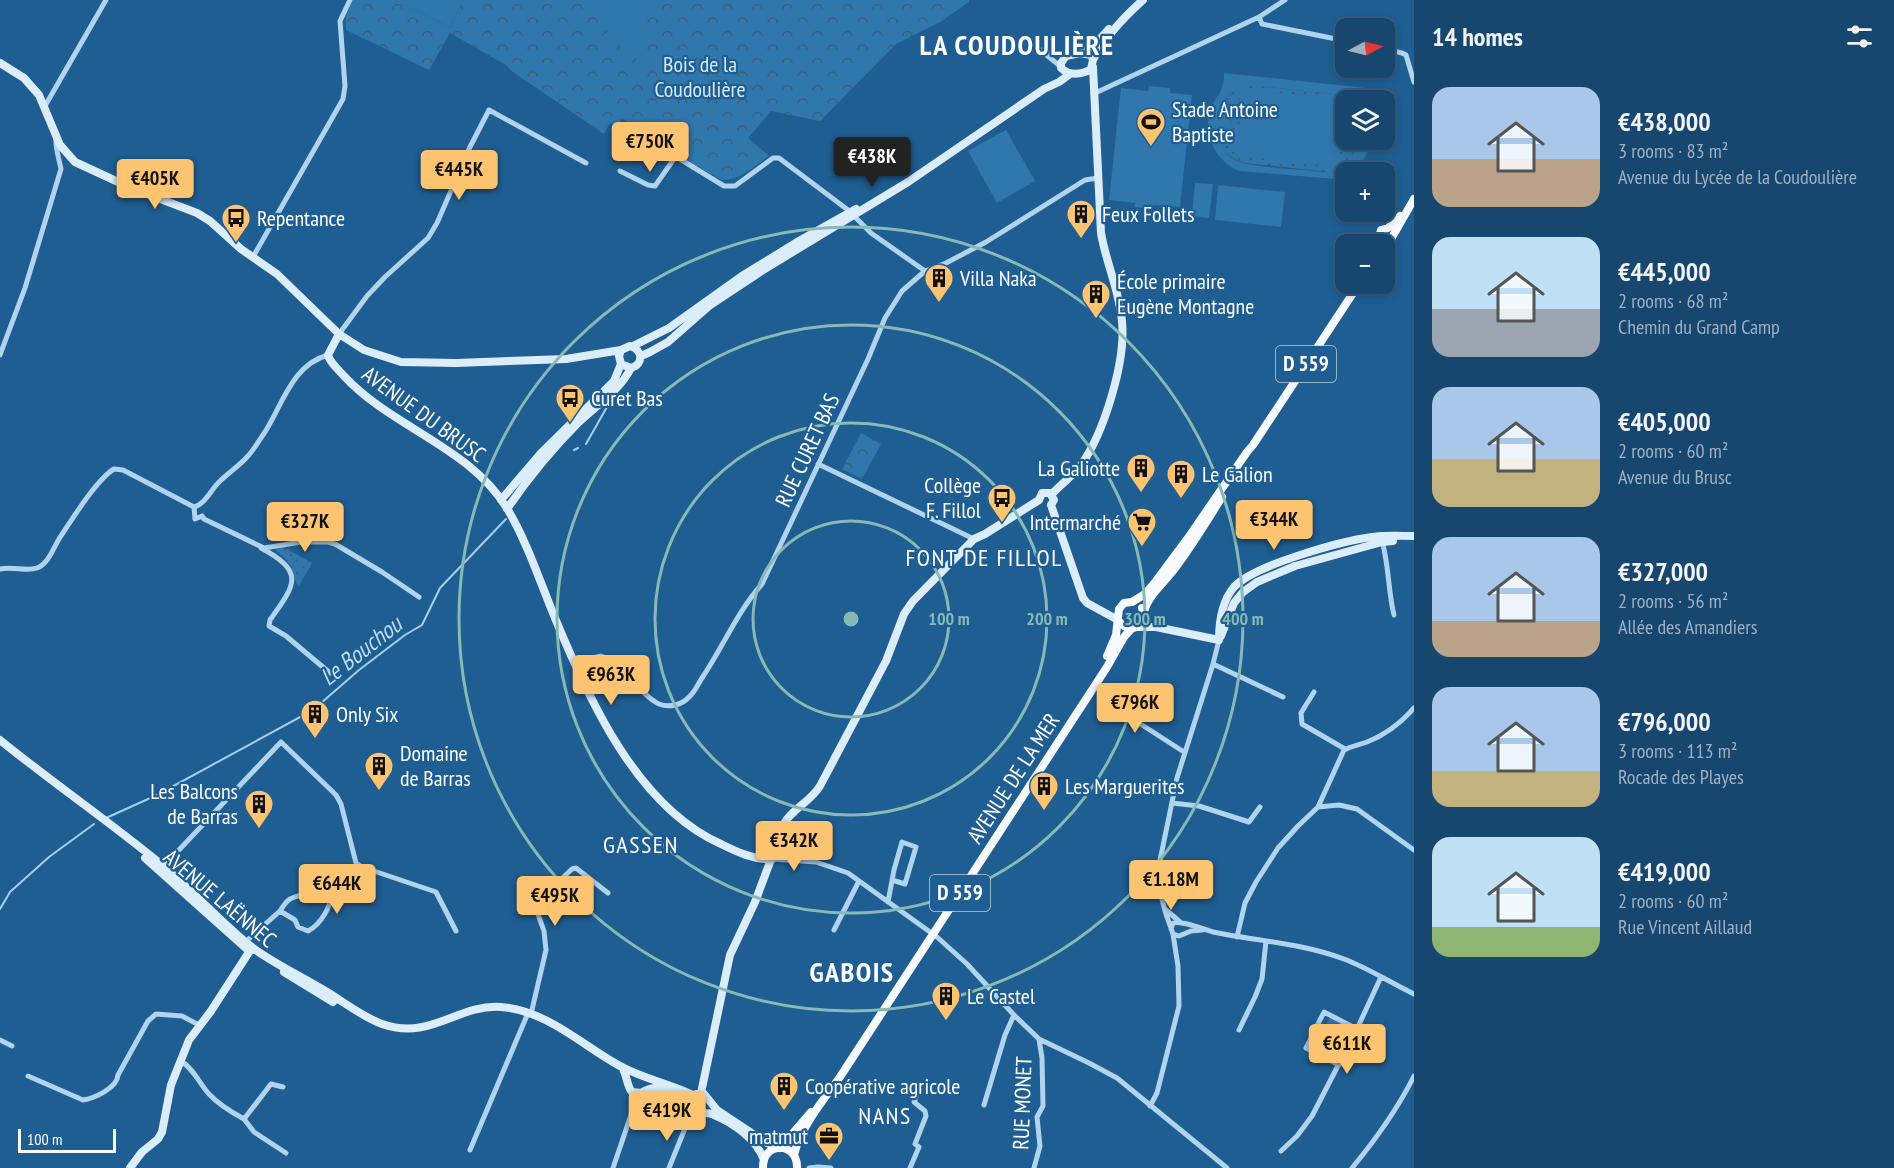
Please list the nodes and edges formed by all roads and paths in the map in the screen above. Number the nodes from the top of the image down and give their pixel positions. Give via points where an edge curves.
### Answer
1 (106, 0) edge
2 (350, 0) edge
3 (1133, 0) edge
4 (1143, 0) edge
5 (1285, 0) edge
6 (1259, 17) junction
7 (1335, 39) edge
8 (1395, 51) edge
9 (1080, 53) junction
10 (1066, 56) junction
11 (0, 63) edge
12 (1093, 63) junction
13 (1061, 67) junction
14 (1075, 74) junction
15 (1094, 81) junction
16 (1414, 82) edge
17 (1049, 86) junction
18 (1108, 88) junction
19 (1093, 95) junction
20 (45, 106) junction
21 (626, 126) dead end
22 (56, 136) junction
23 (676, 156) junction
24 (71, 159) junction
25 (60, 160) junction
26 (586, 164) dead end
27 (61, 169) junction
28 (620, 171) dead end
29 (1098, 178) junction
30 (1414, 199) edge
31 (852, 214) junction
32 (1388, 234) edge
33 (253, 258) junction
34 (925, 271) junction
35 (1352, 294) edge
36 (339, 334) junction
37 (633, 346) junction
38 (621, 350) junction
39 (608, 352) junction
40 (0, 355) edge
41 (328, 355) junction
42 (641, 356) junction
43 (620, 362) junction
44 (631, 368) junction
45 (1253, 445) junction
46 (818, 464) junction
47 (1052, 494) junction
48 (501, 500) junction
49 (1039, 500) junction
50 (1051, 505) junction
51 (196, 506) junction
52 (507, 509) junction
53 (202, 516) junction
54 (1414, 537) edge
55 (974, 539) junction
56 (1381, 539) junction
57 (257, 546) junction
58 (0, 569) edge
59 (419, 597) dead end
60 (1132, 602) junction
61 (1121, 606) junction
62 (1100, 609) junction
63 (1144, 615) junction
64 (1394, 615) dead end
65 (1118, 620) junction
66 (1156, 627) junction
67 (1135, 628) junction
68 (1219, 640) junction
69 (574, 662) junction
70 (1213, 664) junction
71 (330, 673) dead end
72 (1095, 684) junction
73 (1114, 688) dead end
74 (1314, 692) dead end
75 (1283, 697) dead end
76 (1414, 708) edge
77 (0, 740) edge
78 (0, 747) edge
79 (1345, 749) junction
80 (1184, 752) junction
81 (68, 796) junction
82 (1172, 802) junction
83 (1260, 807) dead end
84 (1318, 807) junction
85 (1414, 850) edge
86 (772, 859) junction
87 (161, 869) junction
88 (892, 880) junction
89 (859, 881) junction
90 (608, 893) dead end
91 (888, 902) junction
92 (1164, 908) junction
93 (280, 911) junction
94 (1182, 923) junction
95 (1203, 929) junction
96 (834, 930) dead end
97 (456, 931) dead end
98 (1177, 933) junction
99 (933, 934) junction
100 (1237, 937) junction
101 (1266, 941) junction
102 (247, 947) junction
103 (1381, 977) junction
104 (1414, 994) edge
105 (529, 1013) junction
106 (1014, 1015) junction
107 (199, 1025) junction
108 (1357, 1029) junction
109 (1239, 1030) dead end
110 (1039, 1039) junction
111 (0, 1040) edge
112 (12, 1046) dead end
113 (181, 1060) junction
114 (1339, 1065) junction
115 (622, 1067) junction
116 (637, 1074) junction
117 (28, 1076) dead end
118 (1414, 1076) edge
119 (647, 1079) junction
120 (628, 1080) junction
121 (283, 1087) dead end
122 (919, 1089) dead end
123 (640, 1092) junction
124 (697, 1094) junction
125 (822, 1101) junction
126 (710, 1103) junction
127 (984, 1105) dead end
128 (1150, 1106) junction
129 (696, 1110) junction
130 (244, 1119) junction
131 (779, 1148) junction
132 (470, 1150) dead end
133 (1281, 1151) dead end
134 (286, 1153) dead end
135 (794, 1155) junction
136 (764, 1164) edge
137 (130, 1168) edge
138 (613, 1168) edge
139 (669, 1168) edge
140 (797, 1168) edge
141 (809, 1168) edge
142 (831, 1168) edge
143 (910, 1168) edge
144 (1034, 1168) edge
145 (1227, 1168) edge
146 (1352, 1168) edge

1 - 20 street
2 - 33 street via 340,21 343,99
3 - 9 street via 1100,39
4 - 12 street via 1118,24
5 - 6 street
6 - 7 street via 1262,24
6 - 18 street
8 - 16 street via 1406,55
9 - 10 street
9 - 12 street via 1088,54
10 - 13 street
10 - 13 street via 1041,50
11 - 20 street via 32,86
12 - 14 street via 1088,71
12 - 15 street
13 - 14 street
13 - 17 street
14 - 17 street
14 - 19 street
15 - 18 street
15 - 19 street
17 - 31 street via 892,193
18 - 19 street
19 - 29 street
20 - 22 street
21 - 23 street
22 - 24 street
22 - 25 street
23 - 28 street via 653,187
23 - 31 street via 727,187 735,186 777,157
24 - 25 street
24 - 27 street
24 - 33 street via 129,187 198,213
25 - 27 street
26 - 36 street via 489,110 428,238 374,288
27 - 40 street
29 - 34 street, RUE CURET BAS via 1086,180 986,242
29 - 47 street via 1104,253 1122,320 1123,339 1112,394 1098,434 1081,466
30 - 32 main road
31 - 34 street
31 - 37 street via 742,276 669,328
31 - 42 street via 709,306 668,342
33 - 36 street via 278,274
34 - 46 street, RUE CURET BAS via 902,291 885,318
35 - 45 main road, D 559
36 - 39 street via 377,355 412,363 543,361
36 - 41 street
37 - 38 street
37 - 42 street
38 - 39 street
38 - 43 street
39 - 43 street
41 - 48 street, AVENUE DU BRUSC via 349,382 373,403 456,456
41 - 51 street via 298,375 247,457
42 - 44 street
43 - 44 street
43 - 48 street via 614,381
44 - 52 street via 625,379 544,459
45 - 60 main road, D 559 via 1170,563 1145,594
45 - 63 main road, D 559 via 1193,544 1151,598
46 - 55 street
46 - 69 street, RUE CURET BAS via 762,584 689,698 681,704 660,705 612,660 606,657
47 - 49 street via 1044,492
47 - 50 street
48 - 52 street, AVENUE DU BRUSC
49 - 50 street via 1043,506
49 - 55 street
50 - 62 street via 1083,598
51 - 53 street
51 - 53 street via 195,519
51 - 58 street via 114,469 99,482 47,561 32,569
52 - 69 street, AVENUE DU BRUSC
53 - 57 street
54 - 56 street
55 - 86 street via 904,614 886,661 820,786 785,822
56 - 64 street
56 - 68 street via 1370,537 1306,554 1247,577 1226,602
57 - 59 street via 335,544
57 - 71 street via 285,562 292,581 289,594 269,626
60 - 61 main road
60 - 63 main road via 1140,605
61 - 62 street
61 - 65 main road
62 - 65 street
63 - 66 street
63 - 67 main road
65 - 67 main road via 1124,627
65 - 72 main road, AVENUE DE LA MER via 1113,643
66 - 67 street
66 - 68 street
67 - 72 main road, AVENUE DE LA MER / D 559 via 1124,638
68 - 70 street
69 - 86 street, AVENUE DU BRUSC via 610,731 640,777 664,804 713,841 755,858
70 - 75 street
70 - 80 street
72 - 99 main road, AVENUE DE LA MER / D 559
73 - 80 street via 1139,723
74 - 79 street via 1301,713 1302,724
76 - 79 street via 1386,733
77 - 81 street, AVENUE LAËNNEC
78 - 81 street, AVENUE LAËNNEC
79 - 84 street
80 - 82 street
81 - 87 street, AVENUE LAËNNEC
82 - 83 street via 1249,822
82 - 92 street via 1158,870
84 - 85 street via 1339,805 1357,809
84 - 100 street via 1263,870 1245,903
86 - 89 street via 816,862
86 - 124 street via 730,955
87 - 97 street via 281,742 336,795 356,863 436,892
87 - 102 street, AVENUE LAËNNEC
88 - 88 street via 902,842 916,847 905,884
88 - 91 street
89 - 91 street
89 - 96 street
90 - 105 street via 576,868 536,903 546,950
91 - 99 street
92 - 94 street
92 - 98 street
93 - 93 street via 308,931 321,920 331,891 311,884 303,895 288,901
93 - 102 street
94 - 95 street
94 - 98 street via 1185,929
94 - 98 street via 1173,923
95 - 98 street
95 - 100 street
98 - 128 street via 1174,947 1180,978 1179,1006 1157,1093
99 - 106 street via 968,964
99 - 125 main road, AVENUE DE LA MER / D 559
100 - 101 street
101 - 103 street via 1317,950
101 - 109 street via 1262,979
102 - 105 street, AVENUE LAËNNEC via 360,1018 392,1031 428,1031 469,1012 501,1007
102 - 107 street
103 - 104 street
103 - 108 street
105 - 115 street, AVENUE LAËNNEC
105 - 132 street
106 - 110 street
106 - 127 street
107 - 113 street
107 - 117 street via 182,1016 156,1014 148,1021 117,1080 91,1099 83,1100
108 - 114 street
108 - 114 street via 1324,1012 1306,1048
110 - 128 street via 1117,1078
110 - 144 street, RUE MONET via 1042,1106 1037,1117 1040,1146
111 - 112 street
113 - 130 street via 223,1108
113 - 137 street via 171,1085 162,1132
114 - 133 street via 1305,1126
115 - 116 street, AVENUE LAËNNEC
115 - 120 street
116 - 119 street
116 - 120 street
118 - 146 street via 1385,1126
119 - 123 street via 648,1084
119 - 124 street
120 - 123 street via 628,1087
121 - 130 street via 270,1084
122 - 143 street via 914,1102 926,1116
123 - 129 street via 663,1088
123 - 138 street
124 - 126 street via 706,1095
124 - 129 street
125 - 131 main road, D 559
125 - 135 main road, D 559 via 796,1144
126 - 129 street
126 - 131 street
128 - 145 street
129 - 136 street via 719,1117 753,1141
129 - 139 street
130 - 134 street via 254,1132
131 - 135 main road
131 - 136 main road via 768,1152
135 - 140 main road
141 - 142 street

